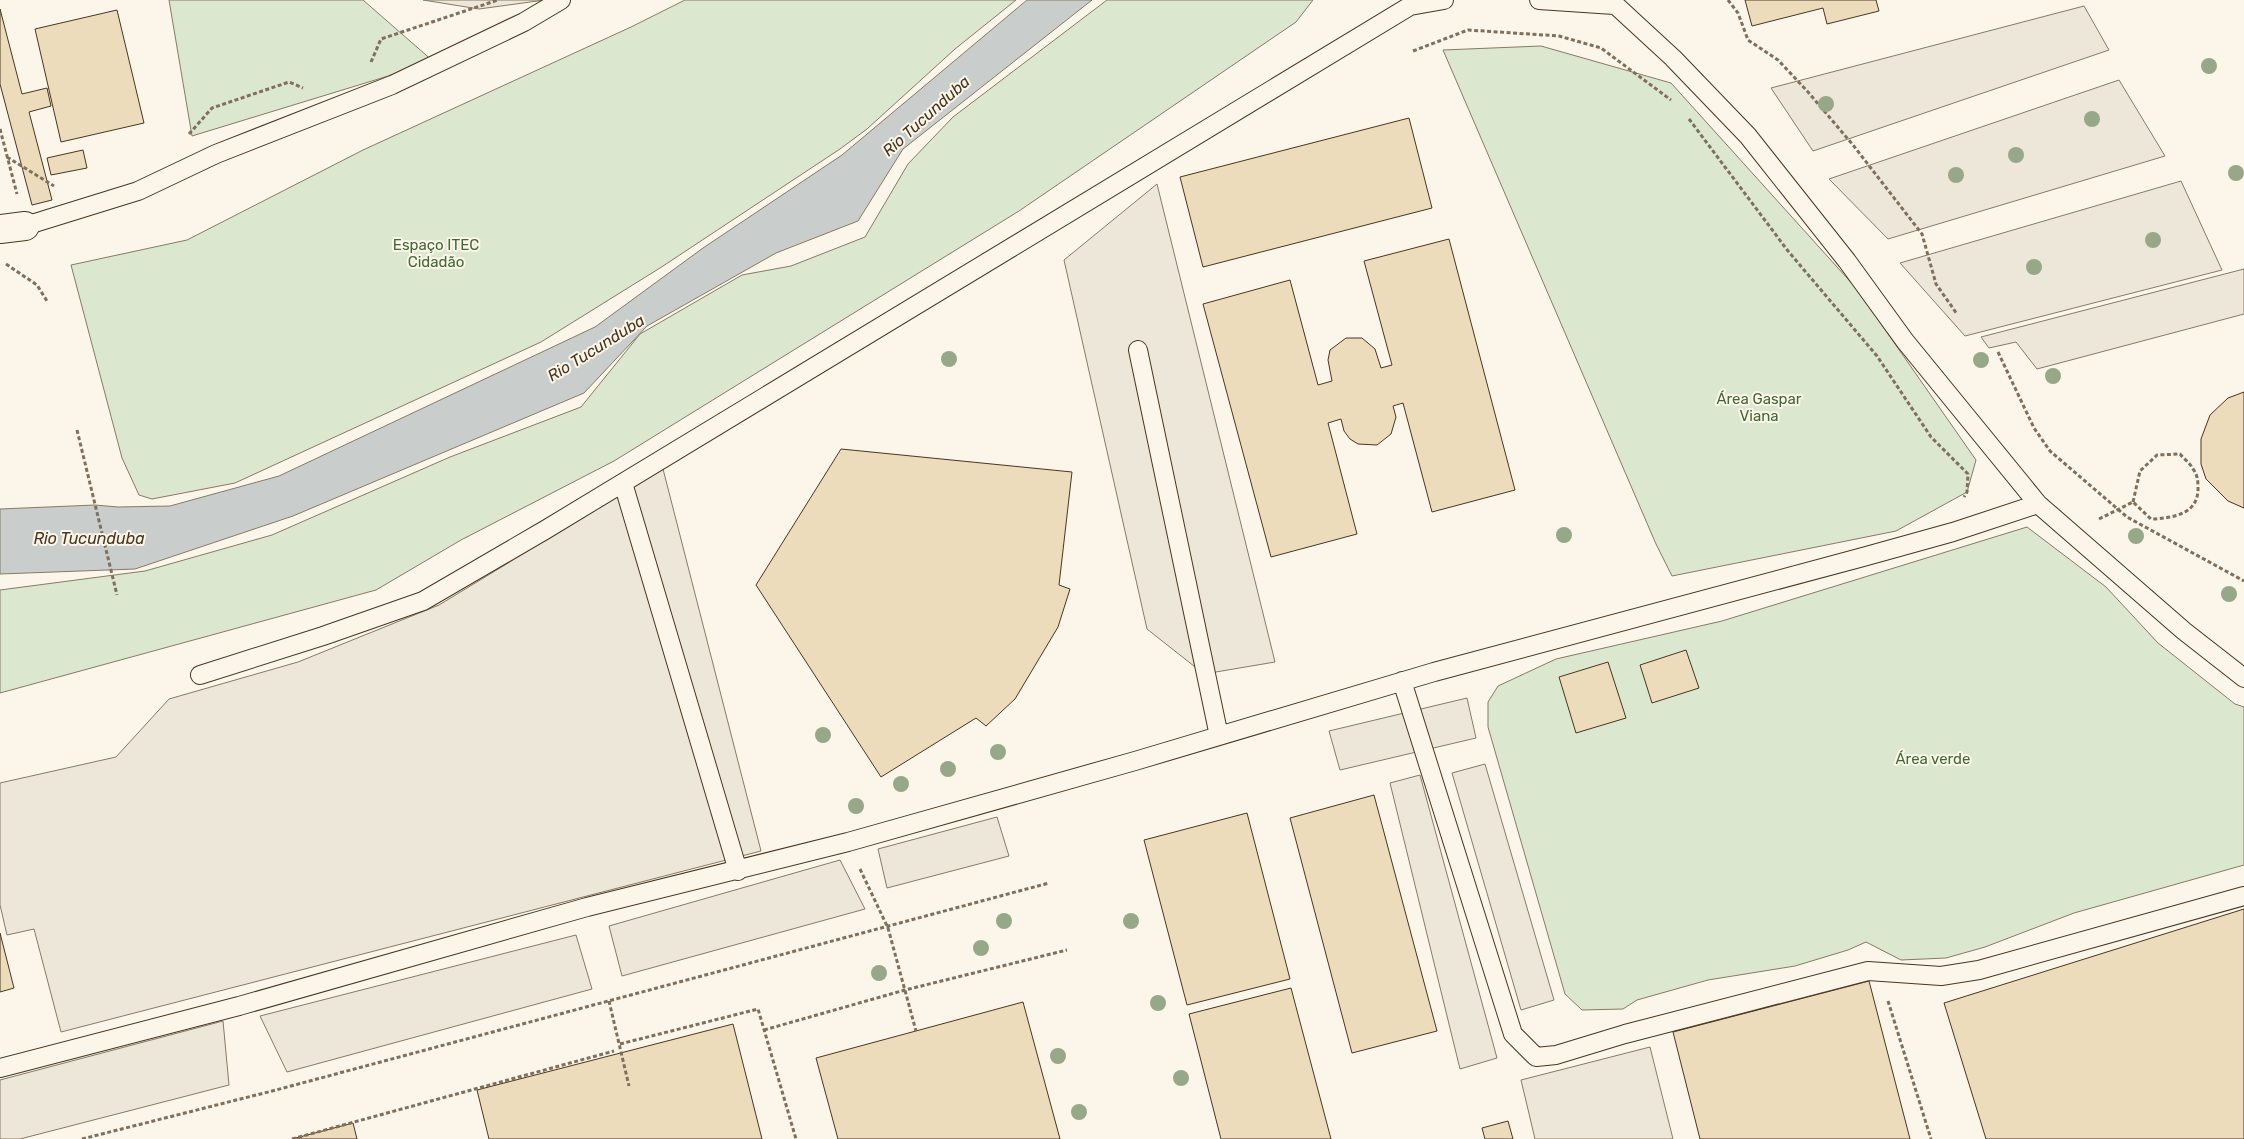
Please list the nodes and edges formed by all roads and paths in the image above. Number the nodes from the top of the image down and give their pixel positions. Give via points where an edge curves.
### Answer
1 (498, 0) edge
2 (561, 0) edge
3 (1444, 0) edge
4 (1540, 0) edge
5 (1728, 0) edge
6 (1612, 2) edge
7 (1410, 3) edge
8 (1413, 50) dead end
9 (368, 69) dead end
10 (308, 90) dead end
11 (1679, 106) dead end
12 (1684, 113) dead end
13 (0, 129) edge
14 (184, 140) dead end
15 (8, 157) junction
16 (61, 184) dead end
17 (13, 228) edge
18 (0, 264) edge
19 (47, 301) dead end
20 (1957, 314) dead end
21 (1138, 350) dead end
22 (1998, 352) dead end
23 (77, 430) dead end
24 (623, 483) junction
25 (2133, 502) junction
26 (1960, 504) dead end
27 (2038, 504) junction
28 (2099, 519) dead end
29 (2244, 581) edge
30 (117, 595) dead end
31 (200, 675) dead end
32 (2244, 678) edge
33 (1402, 681) junction
34 (1219, 736) junction
35 (848, 842) junction
36 (738, 870) junction
37 (1049, 883) dead end
38 (2244, 896) edge
39 (888, 928) junction
40 (1067, 950) dead end
41 (1879, 972) junction
42 (905, 990) junction
43 (609, 1001) junction
44 (764, 1030) junction
45 (916, 1031) dead end
46 (620, 1044) junction
47 (614, 1051) dead end
48 (0, 1068) edge
49 (629, 1086) dead end
50 (82, 1139) edge
51 (292, 1139) edge
52 (796, 1139) edge
53 (1931, 1139) edge

1 - 9 path via 381,39
2 - 17 lane via 524,22 392,85 216,154 138,191
3 - 7 lane
4 - 6 lane
5 - 20 path via 1738,13 1748,40 1778,60 1808,92 1922,234 1936,284
6 - 27 lane via 1673,58 1748,136 1847,261 1905,341
7 - 24 lane
8 - 11 path via 1468,30 1559,36 1601,48
10 - 14 path via 289,82 212,108
12 - 26 path via 1788,251 1877,356 1931,437 1968,474 1967,492
13 - 15 path
15 - 16 path via 52,186
15 - 17 path
18 - 19 path via 7,264 37,285
21 - 34 lane
22 - 29 path via 2034,428 2050,450 2127,517
23 - 30 path
24 - 31 lane via 424,600
24 - 36 lane
25 - 25 path via 2151,519 2173,518 2191,509 2198,496 2194,469 2180,454 2157,455 2140,471
25 - 28 path
27 - 32 lane via 2184,631
27 - 33 lane via 1953,532
33 - 34 lane
33 - 41 lane via 1513,1034 1536,1057 1556,1055 1868,971
34 - 35 lane
35 - 36 lane
35 - 39 path
36 - 48 lane via 587,907 239,1006
37 - 39 path
38 - 41 lane via 1979,970 1940,976
39 - 42 path
39 - 43 path
40 - 42 path
41 - 53 path
42 - 44 path
42 - 45 path
43 - 46 path
43 - 50 path
44 - 46 path via 758,1009
44 - 52 path
46 - 49 path
47 - 51 path

